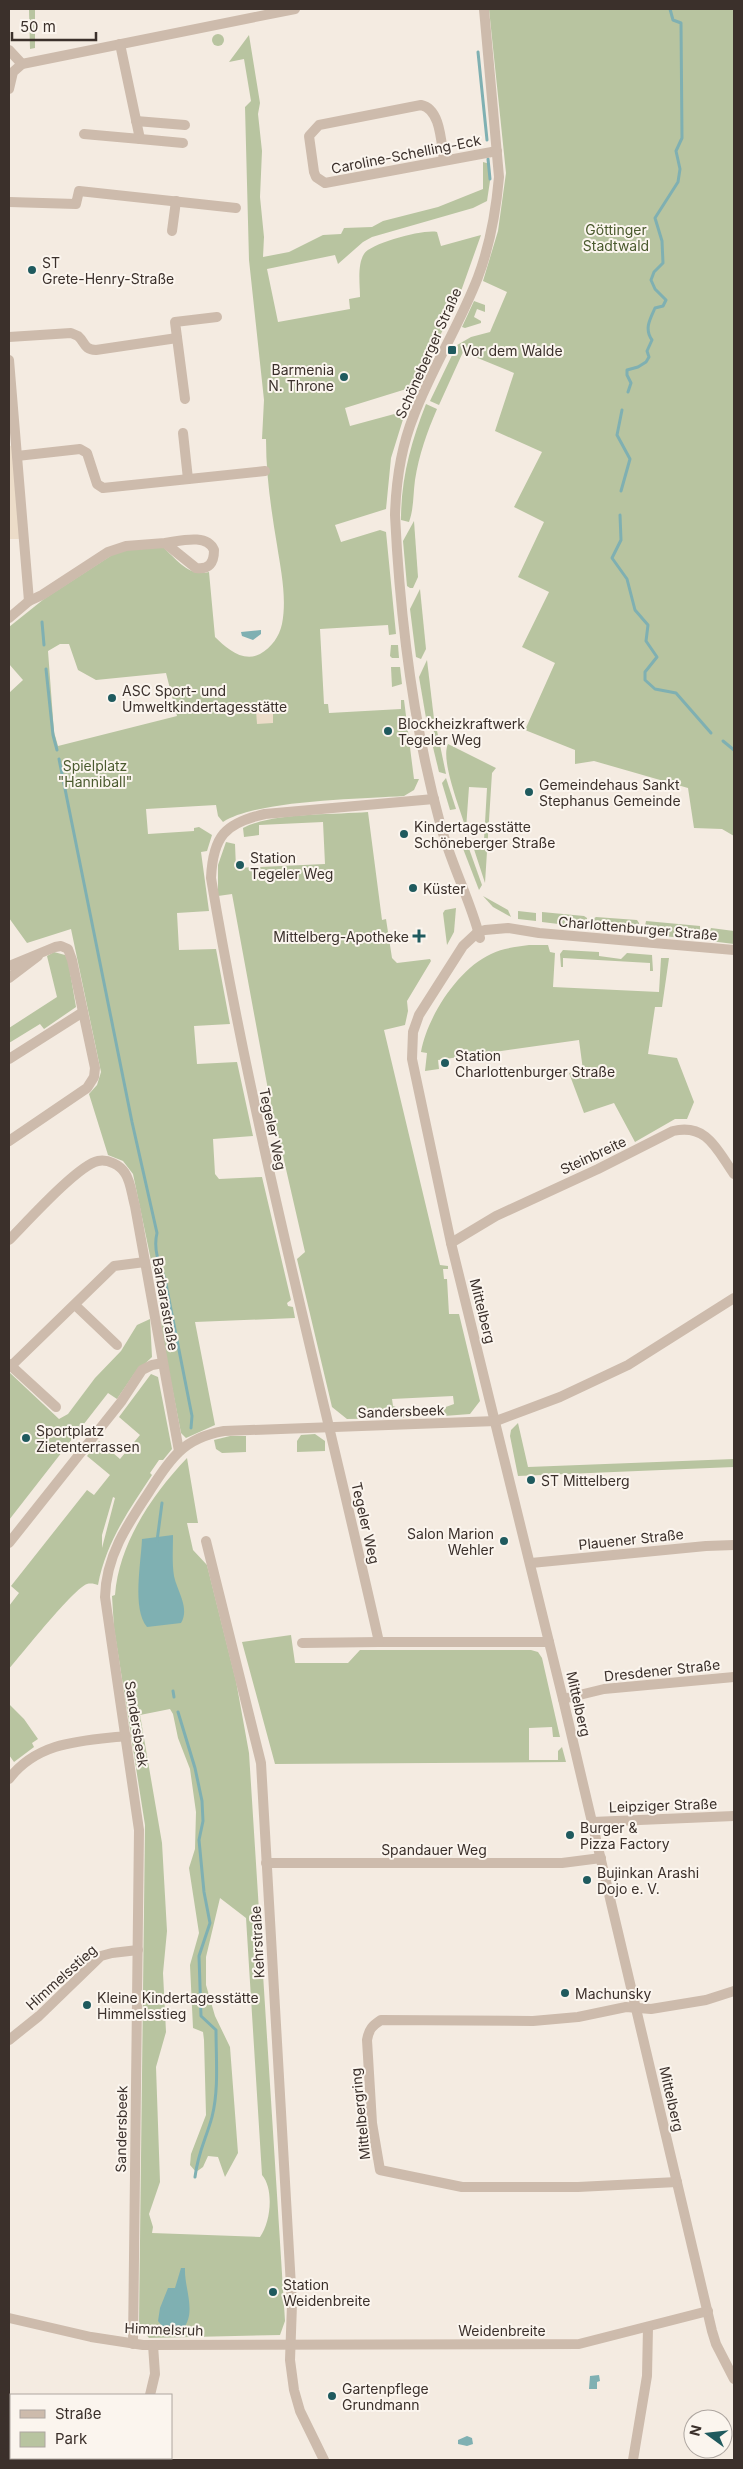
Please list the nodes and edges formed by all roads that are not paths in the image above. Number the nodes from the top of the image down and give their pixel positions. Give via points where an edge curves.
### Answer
1 (295, 9) edge
2 (484, 9) edge
3 (120, 44) junction
4 (9, 50) edge
5 (22, 64) junction
6 (9, 89) edge
7 (136, 121) junction
8 (185, 125) dead end
9 (84, 134) dead end
10 (140, 139) junction
11 (183, 143) dead end
12 (497, 151) junction
13 (444, 160) junction
14 (176, 201) junction
15 (9, 202) edge
16 (236, 208) dead end
17 (172, 230) dead end
18 (217, 317) dead end
19 (9, 337) edge
20 (177, 338) junction
21 (9, 360) edge
22 (9, 384) edge
23 (185, 399) dead end
24 (183, 433) dead end
25 (12, 445) edge
26 (17, 456) junction
27 (264, 471) dead end
28 (188, 479) junction
29 (165, 543) junction
30 (29, 601) junction
31 (9, 618) edge
32 (434, 799) junction
33 (482, 934) junction
34 (46, 950) junction
35 (734, 950) edge
36 (9, 966) edge
37 (9, 978) edge
38 (83, 1012) junction
39 (9, 1059) edge
40 (9, 1140) edge
41 (734, 1174) edge
42 (9, 1240) edge
43 (451, 1242) junction
44 (145, 1262) junction
45 (734, 1298) edge
46 (74, 1304) junction
47 (117, 1345) dead end
48 (163, 1362) junction
49 (10, 1365) edge
50 (56, 1408) dead end
51 (496, 1421) junction
52 (330, 1428) junction
53 (179, 1451) junction
54 (206, 1541) dead end
55 (9, 1543) edge
56 (734, 1545) edge
57 (531, 1563) junction
58 (379, 1642) junction
59 (550, 1642) junction
60 (302, 1643) dead end
61 (734, 1677) edge
62 (564, 1698) junction
63 (126, 1736) junction
64 (9, 1779) edge
65 (734, 1816) edge
66 (592, 1822) junction
67 (601, 1858) junction
68 (266, 1863) junction
69 (138, 1950) junction
70 (734, 1991) edge
71 (637, 2008) junction
72 (9, 2040) edge
73 (678, 2182) junction
74 (708, 2311) junction
75 (9, 2318) edge
76 (648, 2327) junction
77 (133, 2344) junction
78 (153, 2345) junction
79 (291, 2345) junction
80 (734, 2379) edge
81 (150, 2394) edge
82 (324, 2460) edge
83 (633, 2460) edge

1 - 3 street
2 - 12 street, Schöneberger Straße
3 - 5 street
3 - 7 street
4 - 5 street
5 - 6 street via 13,72
7 - 8 street
7 - 10 street
9 - 10 street
10 - 11 street
12 - 13 street, Caroline-Schelling-Eck
12 - 32 street, Schöneberger Straße via 497,200 484,256 413,416 396,489 396,533 411,674
13 - 13 street, Caroline-Schelling-Eck via 330,183 320,181 314,172 308,136 315,128 416,105 425,106 435,116
14 - 15 street via 79,191 76,204
14 - 16 street
14 - 17 street
18 - 20 street via 175,322
19 - 20 street via 71,333 82,340 88,350
20 - 23 street
21 - 22 street
22 - 25 street
24 - 28 street
25 - 26 street
26 - 28 street via 80,449 87,454 97,484 103,488
26 - 30 street
27 - 28 street
29 - 29 street via 196,568 207,568 212,564 214,550 208,542
29 - 30 street via 126,546 108,552
30 - 31 street
32 - 33 street, Schöneberger Straße via 440,824
32 - 52 street, Tegeler Weg via 247,818 222,833 212,860 211,878 236,1025
33 - 35 street, Charlottenburger Straße via 539,933
33 - 43 street, Mittelberg via 460,950 419,1015 413,1032 414,1078
34 - 36 street
34 - 37 street
34 - 38 street via 61,946 70,953
38 - 39 street
38 - 40 street via 94,1076 87,1088
41 - 43 street, Steinbreite via 708,1138 700,1132 683,1128 513,1207
42 - 44 street, Barbarastraße via 66,1183 98,1161 117,1166 128,1179
43 - 51 street, Mittelberg
44 - 46 street via 114,1266
44 - 48 street, Barbarastraße
45 - 51 street via 628,1365 560,1397
46 - 47 street
46 - 49 street
48 - 53 street, Barbarastraße
48 - 55 street via 142,1370 121,1402
49 - 50 street
51 - 52 street, Sandersbeek
51 - 57 street, Mittelberg
52 - 53 street, Sandersbeek via 224,1431 197,1438
52 - 58 street, Tegeler Weg
53 - 63 street, Sandersbeek via 130,1521 114,1552 107,1575 108,1630
54 - 68 street, Kehrstraße via 259,1751
56 - 57 street, Plauener Straße
57 - 59 street, Mittelberg
58 - 59 street
58 - 60 street
59 - 62 street, Mittelberg
61 - 62 street, Dresdener Straße via 604,1689
62 - 66 street, Mittelberg
63 - 64 street via 47,1748 25,1762
63 - 69 street, Sandersbeek via 139,1825
65 - 66 street, Leipziger Straße
66 - 67 street, Mittelberg
67 - 68 street, Spandauer Weg via 562,1862
67 - 71 street, Mittelberg
68 - 79 street, Kehrstraße via 292,2304
69 - 72 street, Himmelsstieg via 101,1956 39,2016
69 - 77 street, Sandersbeek
70 - 71 street via 706,2000 651,2009
71 - 73 street, Mittelberg
71 - 73 street, Mittelbergring via 533,2021 381,2020 372,2026 367,2040 372,2123 380,2170 462,2186
73 - 74 street, Mittelberg
74 - 76 street, Weidenbreite
74 - 80 street, Mittelberg via 716,2344
75 - 77 street, Himmelsruh
76 - 79 street, Weidenbreite via 579,2344
76 - 83 street via 647,2376
77 - 78 street, Himmelsruh
78 - 79 street, Himmelsruh
78 - 81 street via 155,2374
79 - 82 street, Kehrstraße via 290,2360 297,2402

